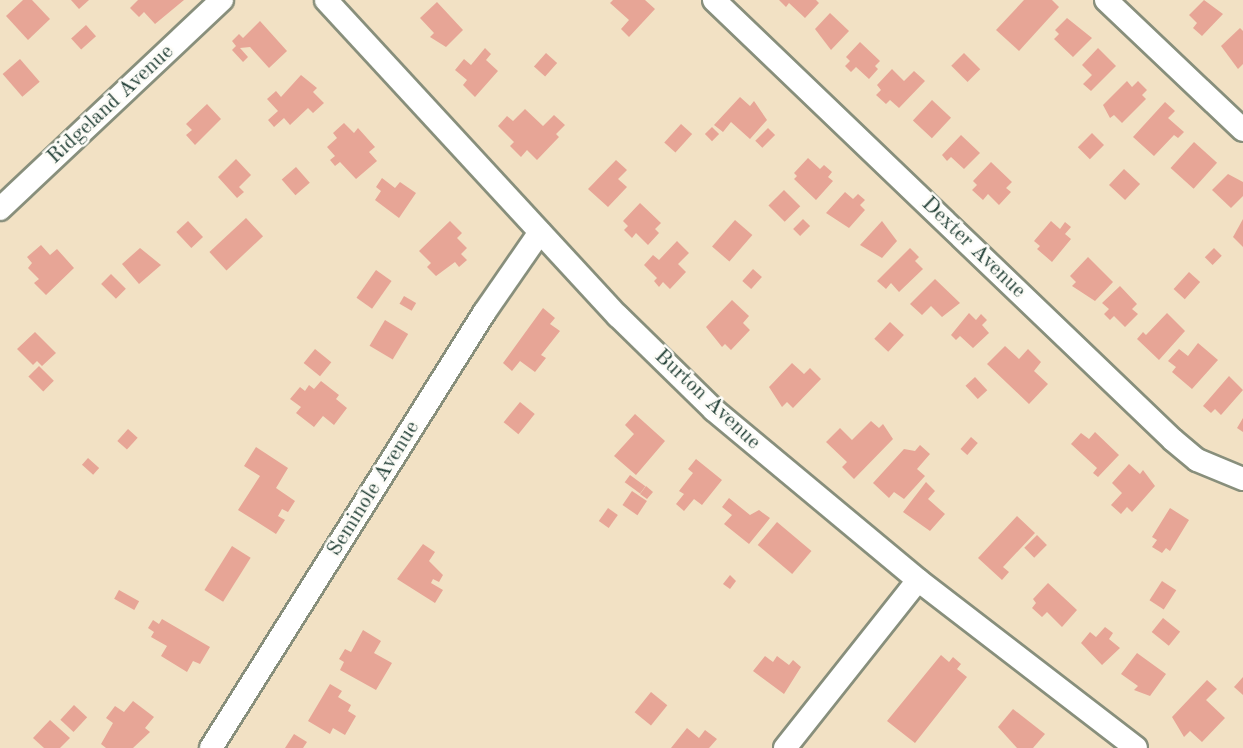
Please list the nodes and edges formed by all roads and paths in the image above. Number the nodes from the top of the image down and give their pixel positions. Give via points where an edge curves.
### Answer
1 (222, 0) edge
2 (326, 0) edge
3 (714, 0) edge
4 (1106, 0) edge
5 (1243, 130) edge
6 (0, 209) edge
7 (540, 232) junction
8 (1243, 479) edge
9 (918, 580) junction
10 (212, 748) edge
11 (785, 748) edge
12 (1136, 748) edge

1 - 6 street, Ridgeland Avenue
2 - 7 street, Burton Avenue
3 - 8 street, Dexter Avenue via 1173,440 1197,460
4 - 5 street
7 - 9 street, Burton Avenue via 714,410
7 - 10 street, Seminole Avenue via 484,313
9 - 11 street
9 - 12 street, Burton Avenue

